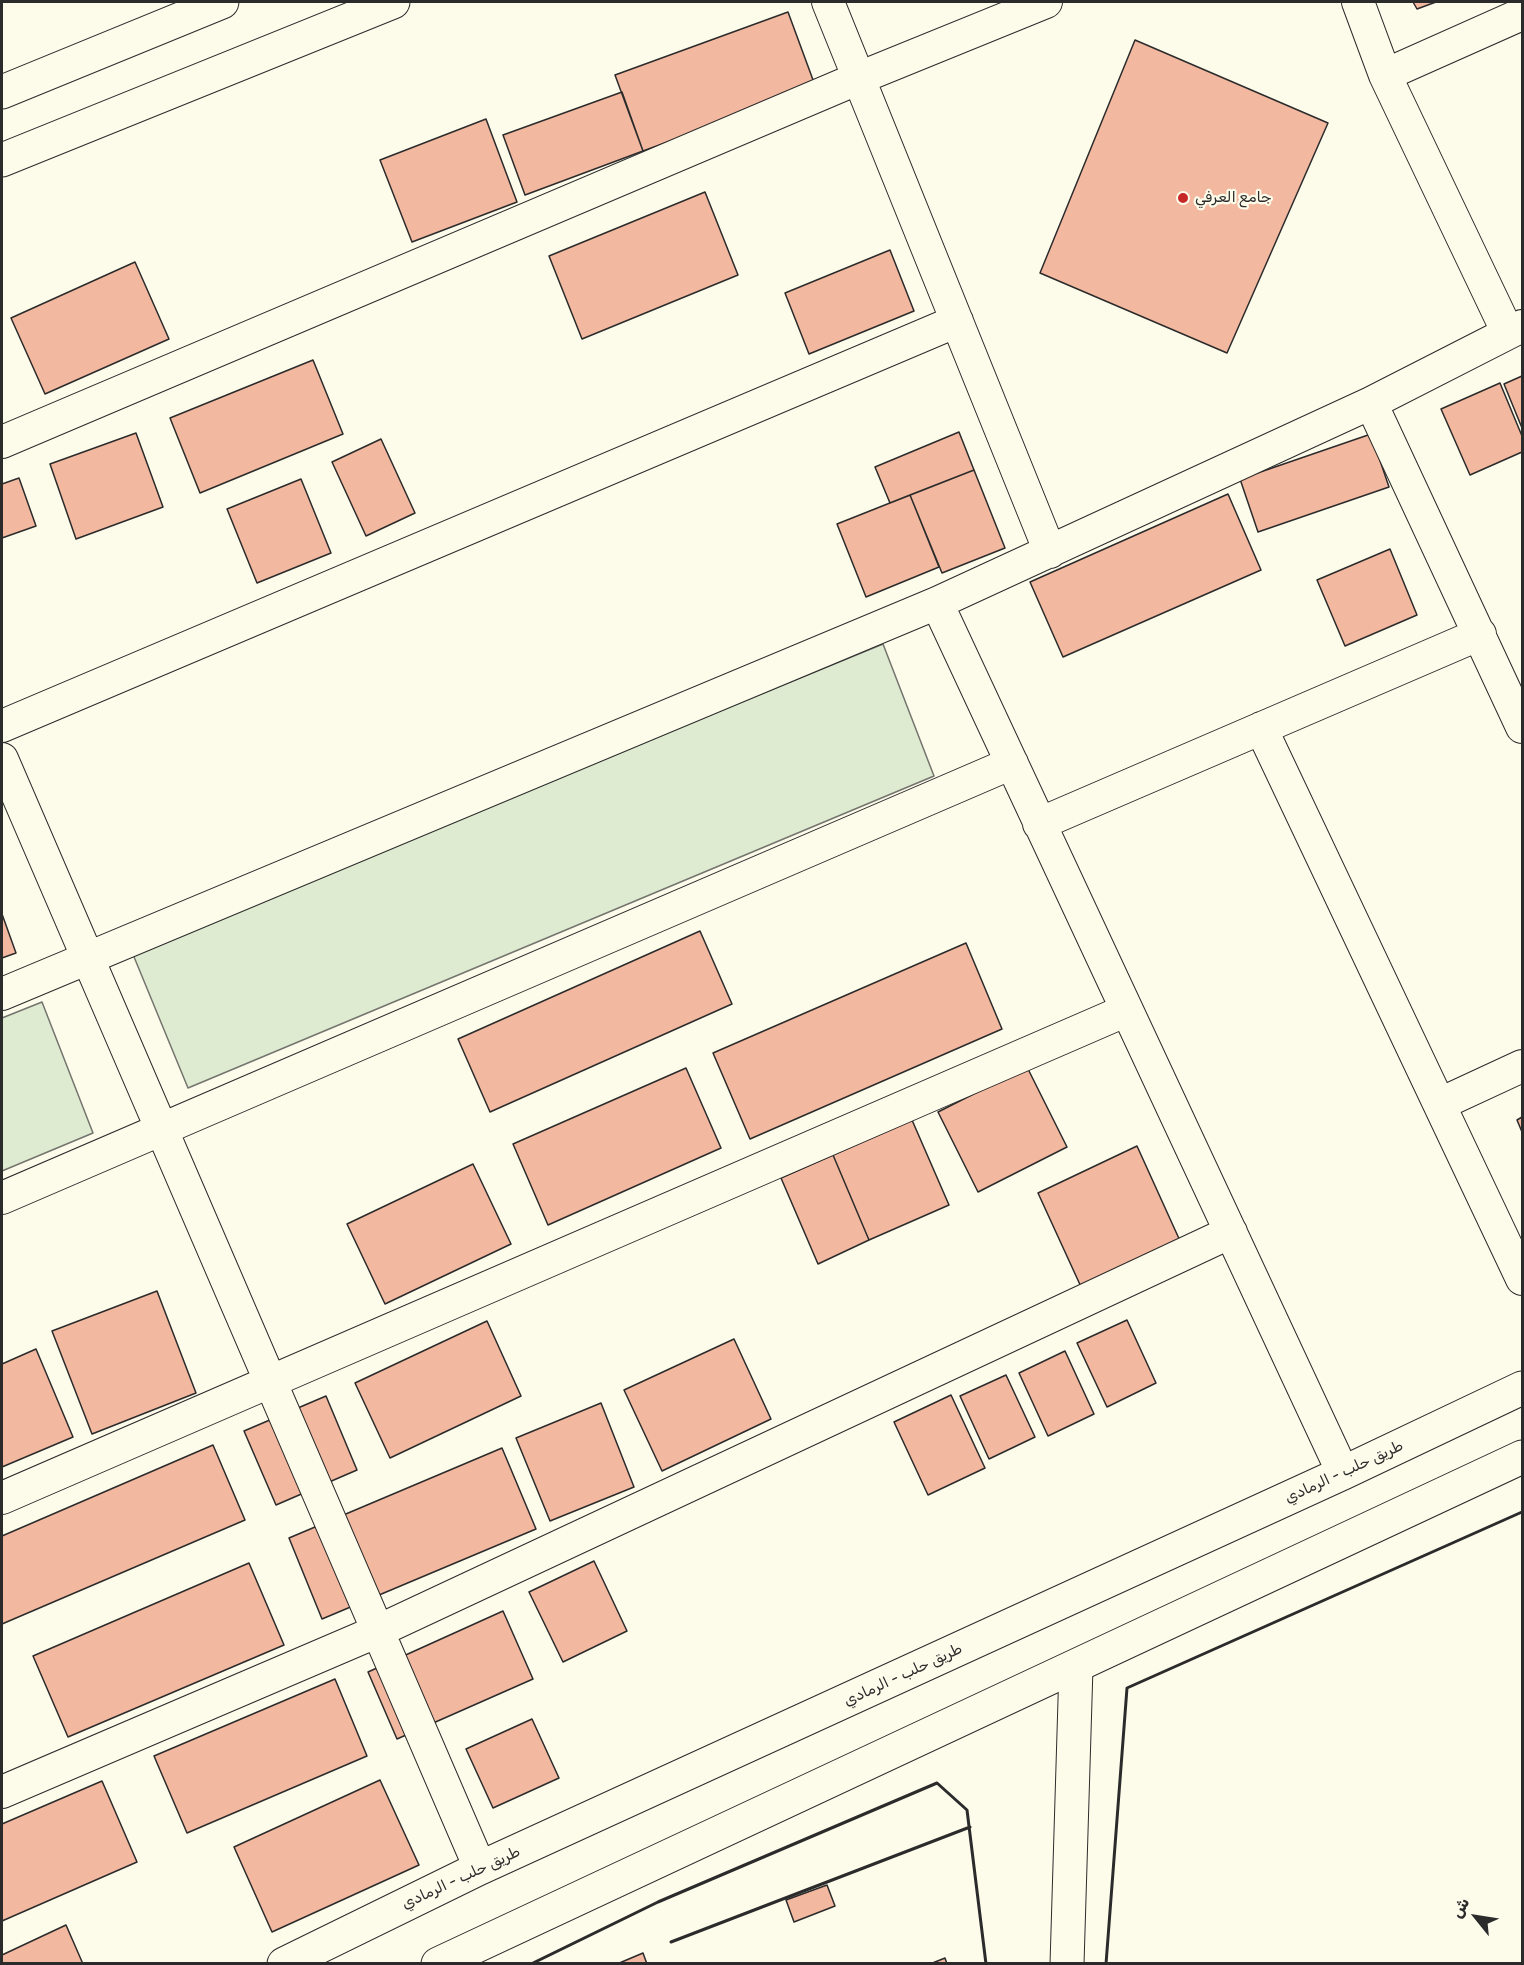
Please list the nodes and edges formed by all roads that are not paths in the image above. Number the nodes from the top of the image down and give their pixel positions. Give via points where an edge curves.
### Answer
1 (222, 2) edge
2 (393, 2) edge
3 (828, 2) edge
4 (1047, 2) edge
5 (1358, 2) edge
6 (1522, 14) edge
7 (1385, 75) junction
8 (859, 78) junction
9 (2, 92) edge
10 (2, 160) edge
11 (957, 321) junction
12 (1515, 330) edge
13 (1371, 403) junction
14 (2, 442) edge
15 (1050, 552) junction
16 (937, 603) junction
17 (1480, 634) junction
18 (2, 726) edge
19 (1522, 727) edge
20 (1261, 728) junction
21 (2, 759) edge
22 (1012, 763) junction
23 (1039, 824) junction
24 (88, 958) junction
25 (2, 994) edge
26 (1127, 1011) junction
27 (1522, 1066) edge
28 (1440, 1104) junction
29 (162, 1130) junction
30 (2, 1198) edge
31 (1231, 1232) junction
32 (1522, 1279) edge
33 (271, 1383) junction
34 (1522, 1388) edge
35 (1522, 1457) edge
36 (1343, 1473) junction
37 (2, 1498) edge
38 (378, 1631) junction
39 (1076, 1667) junction
40 (2, 1792) edge
41 (480, 1868) junction
42 (284, 1964) edge
43 (438, 1964) edge
44 (1067, 1964) edge

1 - 9 main road
2 - 10 main road
3 - 8 street
4 - 8 street
5 - 7 street
6 - 7 street
7 - 12 street
8 - 11 street
8 - 14 street
11 - 15 street
11 - 18 street
12 - 13 street
13 - 15 street
13 - 17 street
15 - 16 street
16 - 22 street
16 - 24 street
17 - 19 street
17 - 20 street
20 - 23 street
20 - 28 street
21 - 24 street
22 - 23 street
22 - 29 street
23 - 26 street
24 - 25 street
24 - 29 street
26 - 31 street
26 - 33 street
27 - 28 street
28 - 32 street
29 - 30 street
29 - 33 street
31 - 36 street
31 - 38 street
33 - 37 street
33 - 38 street
34 - 36 main road, طريق حلب - الرمادي
35 - 39 main road
36 - 41 main road, طريق حلب - الرمادي
38 - 40 street
38 - 41 street
39 - 43 main road
39 - 44 main road
41 - 42 main road, طريق حلب - الرمادي

